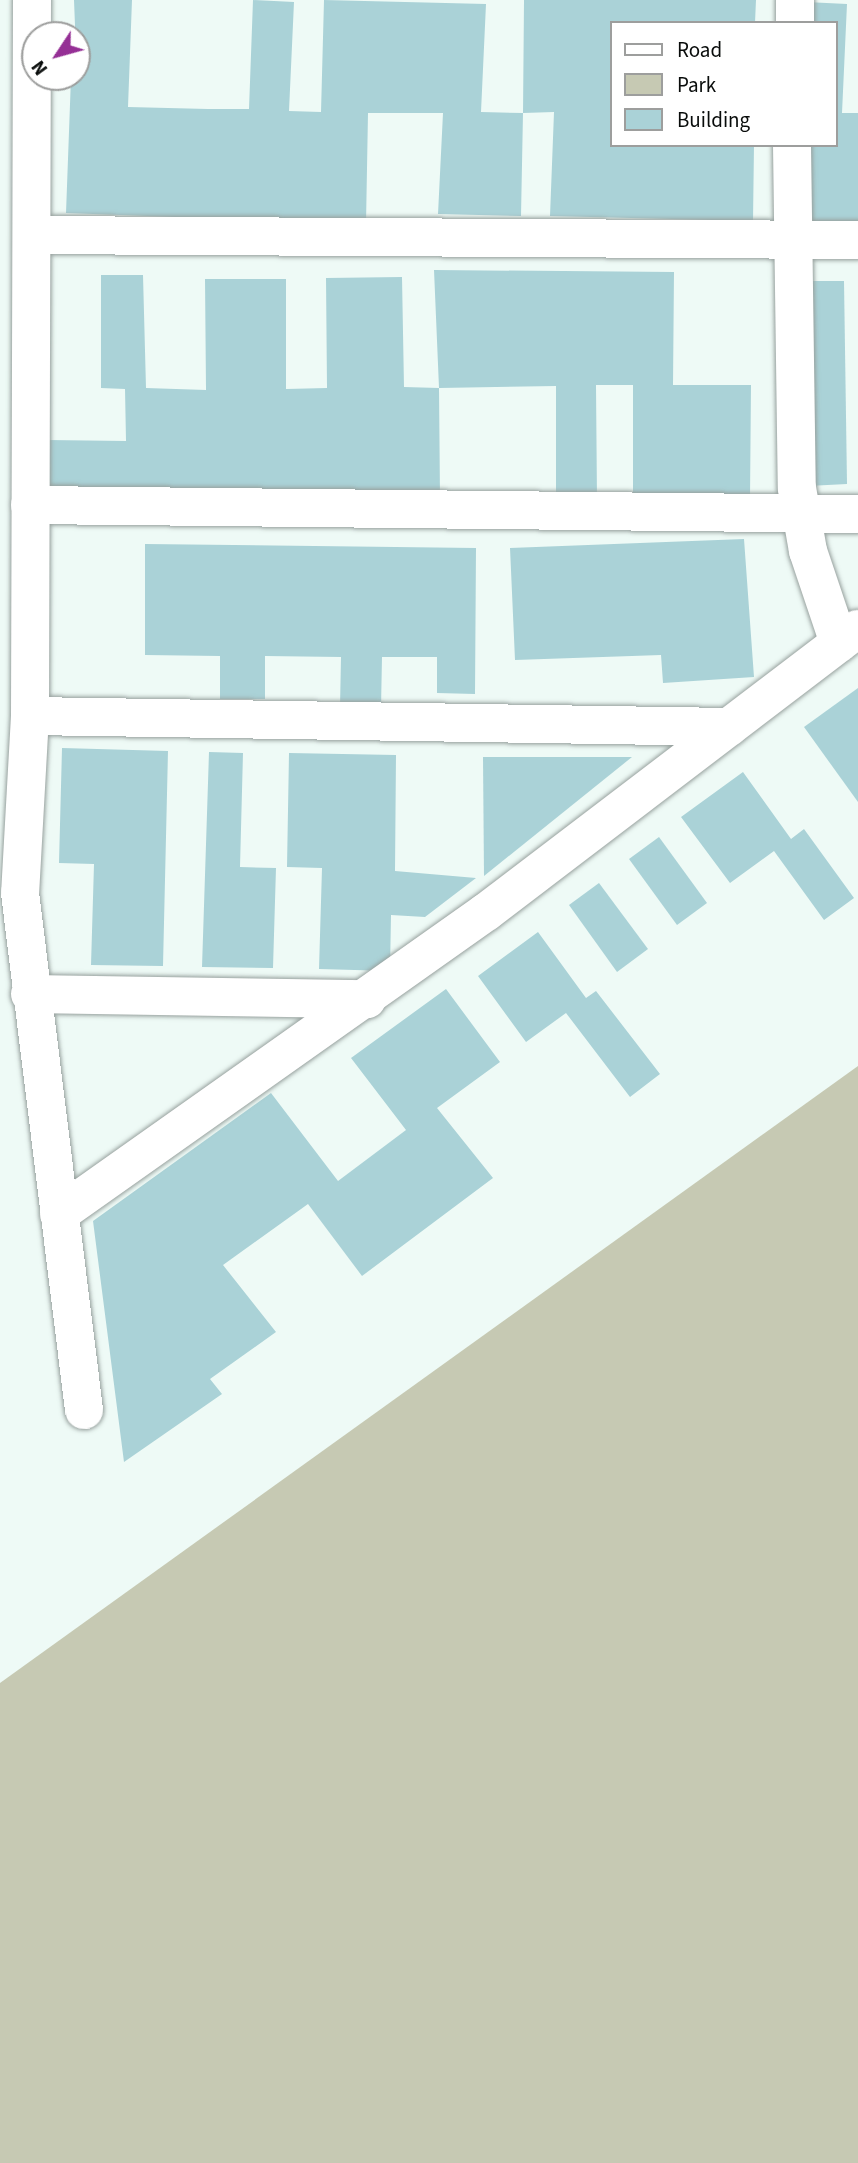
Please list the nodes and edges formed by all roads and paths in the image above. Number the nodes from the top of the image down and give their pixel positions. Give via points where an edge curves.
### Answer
1 (32, 0) edge
2 (795, 0) edge
3 (795, 21) edge
4 (792, 147) edge
5 (32, 235) junction
6 (790, 239) junction
7 (858, 240) edge
8 (30, 505) junction
9 (858, 514) edge
10 (801, 516) junction
11 (849, 636) edge
12 (30, 716) junction
13 (729, 727) junction
14 (10, 849) edge
15 (30, 994) junction
16 (367, 999) junction
17 (60, 1214) junction
18 (84, 1410) dead end

1 - 5 street
2 - 3 street
4 - 6 street
5 - 6 street
5 - 8 street
6 - 7 street
6 - 10 street via 794,459
8 - 10 street
8 - 12 street
9 - 10 street
10 - 11 street via 817,584
11 - 13 street
12 - 13 street
12 - 14 street
13 - 16 street
14 - 15 street
15 - 16 street
15 - 17 street
16 - 17 street
17 - 18 street

